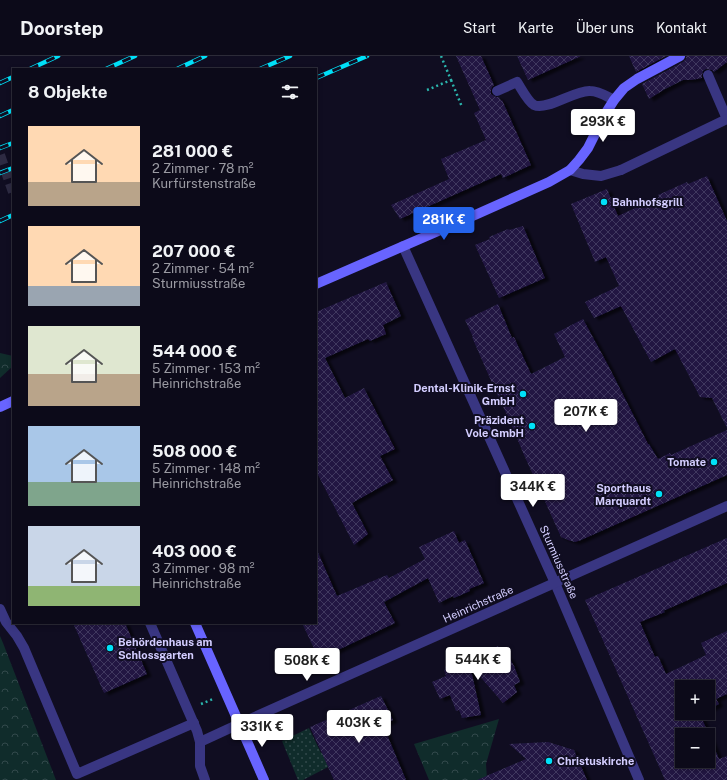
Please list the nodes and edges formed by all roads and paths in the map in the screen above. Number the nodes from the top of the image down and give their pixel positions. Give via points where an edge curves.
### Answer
1 (441, 56) edge
2 (680, 56) edge
3 (708, 76) dead end
4 (451, 80) junction
5 (427, 90) dead end
6 (497, 91) dead end
7 (614, 100) junction
8 (462, 108) dead end
9 (727, 119) edge
10 (570, 170) junction
11 (403, 246) junction
12 (317, 284) edge
13 (12, 401) edge
14 (0, 407) edge
15 (727, 506) edge
16 (555, 583) junction
17 (0, 609) edge
18 (150, 624) edge
19 (196, 624) edge
20 (215, 698) dead end
21 (197, 706) dead end
22 (194, 722) junction
23 (240, 724) junction
24 (200, 742) junction
25 (205, 780) edge
26 (264, 780) edge
27 (639, 780) edge

1 - 4 path
2 - 7 main road via 637,79 624,88
3 - 9 street
4 - 5 path
4 - 8 path
6 - 7 street via 517,82 530,102 538,106 584,91 600,93
7 - 10 main road via 588,148
9 - 10 street via 621,170 601,176
10 - 11 main road via 542,185
11 - 12 main road
11 - 16 street, Sturmiusstraße
13 - 14 main road
15 - 16 street, Heinrichstraße
16 - 23 street, Heinrichstraße
16 - 27 street, Sturmiusstraße
17 - 22 street via 24,648 77,774
18 - 22 street
19 - 23 main road
20 - 21 path
22 - 24 street
23 - 24 street, Heinrichstraße
23 - 26 main road
24 - 25 street via 200,766

